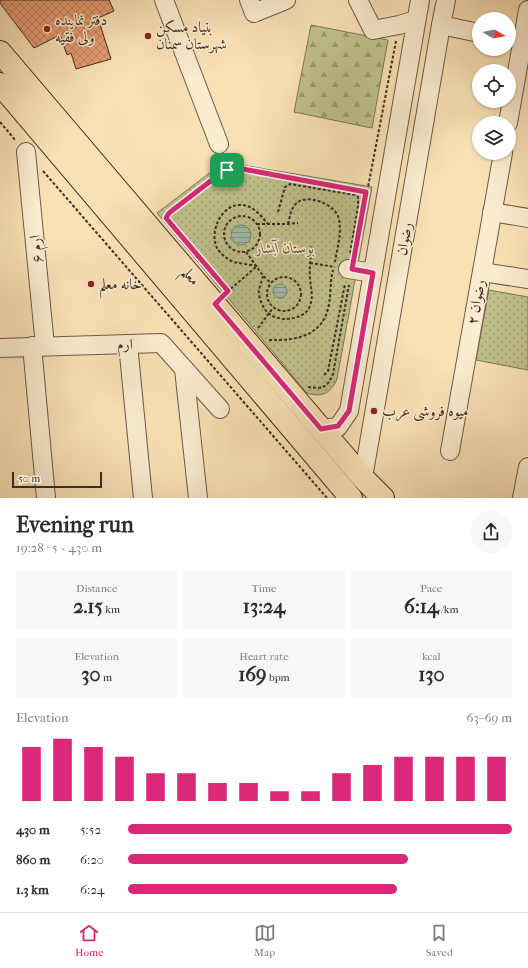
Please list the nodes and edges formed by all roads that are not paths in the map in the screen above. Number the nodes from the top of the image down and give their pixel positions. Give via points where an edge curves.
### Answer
1 (249, 0) edge
2 (286, 0) edge
3 (358, 0) edge
4 (420, 0) edge
5 (446, 0) edge
6 (166, 1) edge
7 (528, 10) edge
8 (407, 23) junction
9 (441, 25) junction
10 (472, 32) edge
11 (516, 41) edge
12 (0, 52) edge
13 (515, 56) edge
14 (0, 84) edge
15 (509, 116) edge
16 (219, 144) dead end
17 (26, 152) road end
18 (502, 160) edge
19 (492, 212) junction
20 (528, 218) edge
21 (344, 268) road end
22 (482, 272) junction
23 (373, 273) junction
24 (528, 279) edge
25 (128, 344) junction
26 (39, 346) junction
27 (0, 348) edge
28 (184, 369) junction
29 (220, 409) dead end
30 (321, 429) junction
31 (450, 451) dead end
32 (528, 467) edge
33 (363, 478) junction
34 (46, 498) edge
35 (143, 498) edge
36 (198, 498) edge
37 (351, 498) edge
38 (383, 498) edge
39 (522, 498) edge

1 - 2 street via 254,12
3 - 8 street via 372,30
4 - 8 street, رضوان
5 - 9 street, رضوان
6 - 16 street
7 - 11 street
8 - 23 street, رضوان
9 - 10 street
9 - 33 street, رضوان
12 - 30 main road, معلم
13 - 15 street
14 - 37 main road, معلم
17 - 26 street, ارم ۶
18 - 19 street, رضوان ۲
19 - 20 street
19 - 22 street, رضوان ۲
21 - 23 street
22 - 24 street
22 - 31 street, رضوان ۲
23 - 30 street, رضوان via 349,411 338,426
25 - 26 street, ارم
25 - 28 street, ارم via 161,344
25 - 35 street
26 - 27 street, ارم
26 - 34 street, ارم ۶
28 - 29 street, ارم
28 - 36 street
30 - 33 main road, معلم
32 - 39 street
33 - 38 main road, معلم

